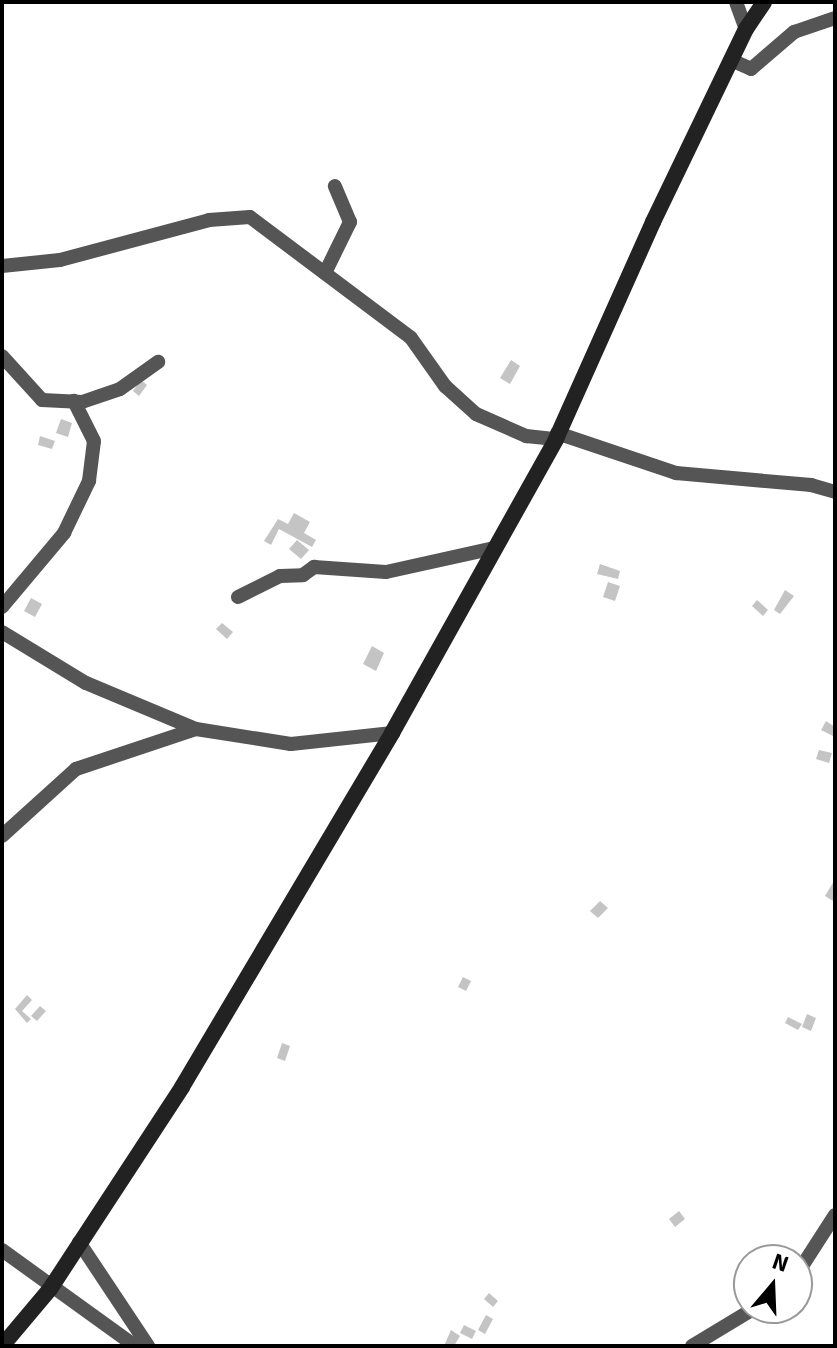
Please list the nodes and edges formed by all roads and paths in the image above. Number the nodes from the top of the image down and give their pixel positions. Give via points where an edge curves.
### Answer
1 (736, 2) edge
2 (764, 2) edge
3 (835, 18) edge
4 (746, 29) junction
5 (731, 60) junction
6 (335, 186) dead end
7 (2, 266) edge
8 (325, 273) junction
9 (2, 356) edge
10 (158, 362) dead end
11 (74, 401) junction
12 (556, 436) junction
13 (835, 492) edge
14 (490, 549) junction
15 (238, 597) dead end
16 (2, 607) edge
17 (2, 632) edge
18 (196, 729) junction
19 (392, 733) junction
20 (2, 836) edge
21 (835, 1215) edge
22 (79, 1242) junction
23 (813, 1249) edge
24 (2, 1250) edge
25 (50, 1289) junction
26 (733, 1321) edge
27 (2, 1346) edge
28 (135, 1346) edge
29 (148, 1346) edge
30 (692, 1346) edge

1 - 4 street
2 - 4 street
3 - 5 street via 794,32 751,69
4 - 5 street
5 - 12 street
6 - 8 street via 350,222
7 - 8 street via 60,260 245,215
8 - 12 street via 411,338 445,386 476,414 526,436
9 - 11 street via 40,399
10 - 11 street via 120,389
11 - 16 street via 94,441 89,481 55,546 37,560
12 - 13 street via 676,473 811,485
12 - 14 street
14 - 15 street via 386,572 314,567 303,575 280,576
14 - 19 street
17 - 18 street via 86,683
18 - 19 street via 291,744
18 - 20 street via 76,769
19 - 22 street via 182,1087
21 - 23 street
22 - 25 street
22 - 29 street
24 - 25 street
25 - 27 street
25 - 28 street
26 - 30 street

